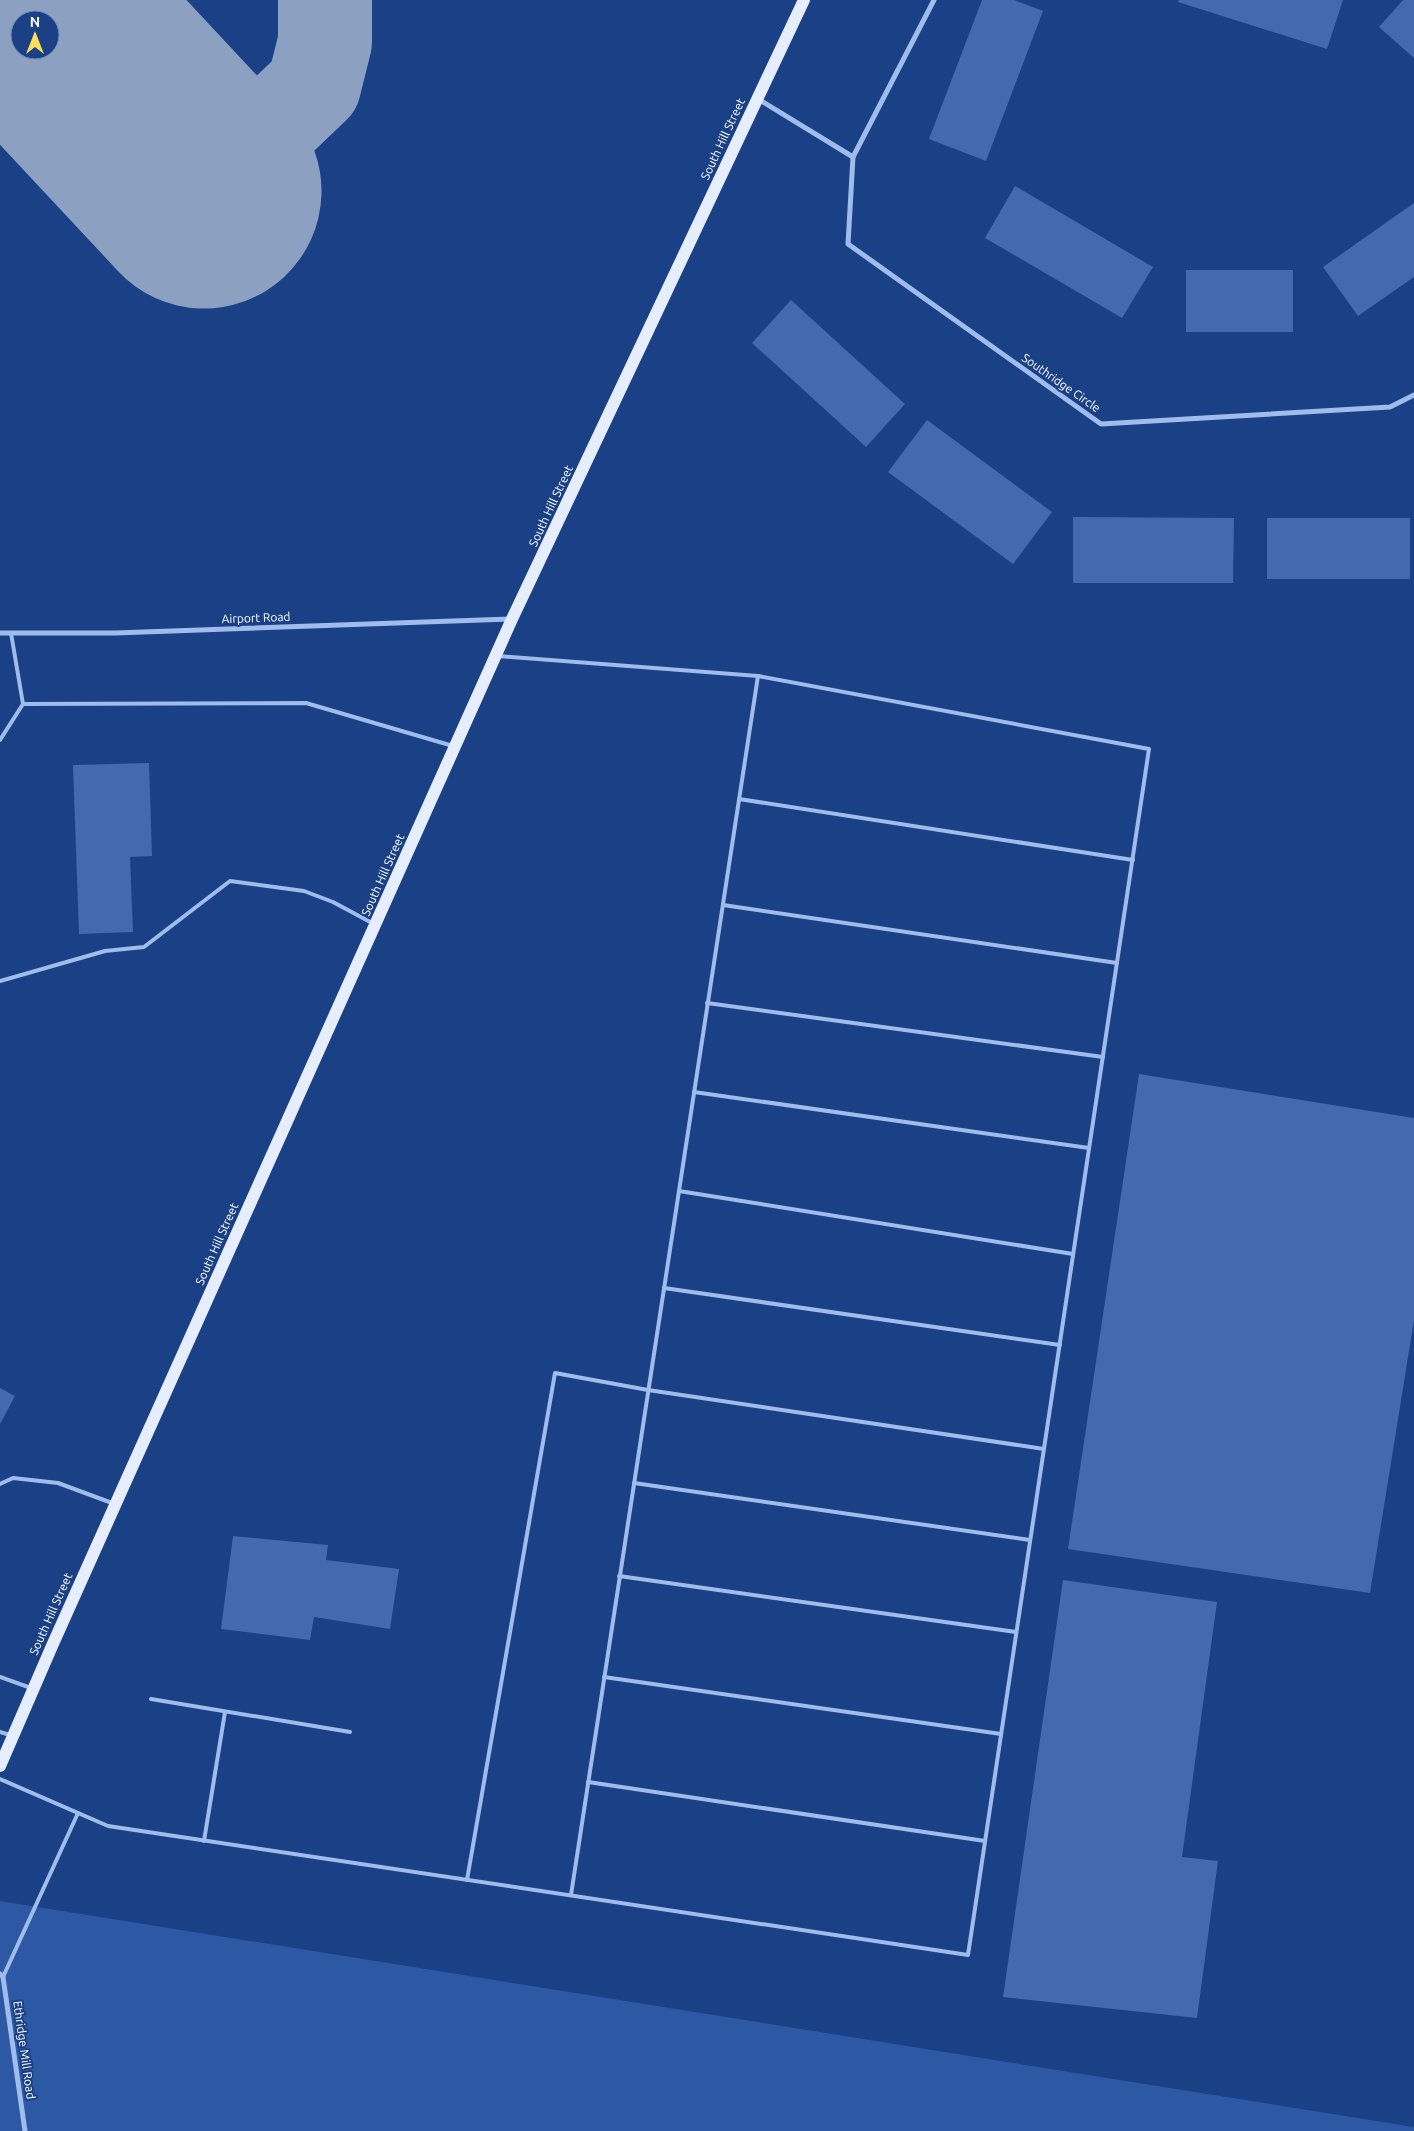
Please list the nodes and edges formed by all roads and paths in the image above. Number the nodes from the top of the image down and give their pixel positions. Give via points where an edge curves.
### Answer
1 (804, 0) edge
2 (934, 0) edge
3 (758, 99) junction
4 (853, 157) junction
5 (1414, 395) edge
6 (512, 619) junction
7 (0, 633) edge
8 (11, 633) junction
9 (496, 656) junction
10 (758, 676) junction
11 (23, 704) junction
12 (0, 740) edge
13 (455, 747) junction
14 (739, 799) junction
15 (1133, 860) junction
16 (722, 905) junction
17 (376, 925) junction
18 (1117, 963) junction
19 (0, 981) edge
20 (707, 1003) junction
21 (1103, 1057) junction
22 (694, 1092) junction
23 (1089, 1148) junction
24 (679, 1190) junction
25 (1073, 1254) junction
26 (664, 1288) junction
27 (1060, 1345) junction
28 (648, 1390) junction
29 (1044, 1449) junction
30 (0, 1484) edge
31 (634, 1484) junction
32 (115, 1504) junction
33 (1030, 1540) junction
34 (619, 1576) junction
35 (1016, 1632) junction
36 (0, 1677) edge
37 (604, 1677) junction
38 (33, 1689) junction
39 (151, 1699) dead end
40 (225, 1712) junction
41 (350, 1732) dead end
42 (6, 1734) edge
43 (1001, 1734) junction
44 (0, 1766) edge
45 (0, 1779) edge
46 (588, 1782) junction
47 (78, 1813) junction
48 (204, 1841) junction
49 (985, 1841) junction
50 (467, 1880) junction
51 (571, 1895) junction
52 (2, 1976) edge
53 (25, 2131) edge

1 - 3 main road, South Hill Street
2 - 4 street, Southridge Circle
3 - 4 street
3 - 6 main road, South Hill Street
4 - 5 street, Southridge Circle via 848,244 1100,424 1390,407
6 - 8 street, Airport Road via 115,633
6 - 9 main road, South Hill Street
7 - 8 street, Airport Road
8 - 11 lane
9 - 10 lane
9 - 13 main road, South Hill Street
10 - 14 lane
10 - 15 lane via 1149,750
11 - 12 lane
11 - 13 lane via 306,703
13 - 17 main road, South Hill Street
14 - 15 lane
14 - 16 lane
15 - 18 lane
16 - 18 lane
16 - 20 lane
17 - 19 lane via 304,891 230,882 144,947 105,952
17 - 32 main road, South Hill Street
18 - 21 lane
20 - 21 lane
20 - 22 lane
21 - 23 lane
22 - 23 lane
22 - 24 lane
23 - 25 lane
24 - 25 lane
24 - 26 lane
25 - 27 lane
26 - 27 lane
26 - 28 lane
27 - 29 lane
28 - 29 lane
28 - 31 lane
28 - 50 lane via 555,1373
29 - 33 lane
30 - 32 lane via 13,1478 58,1483
31 - 33 lane
31 - 34 lane
32 - 38 main road, South Hill Street
33 - 35 lane
34 - 35 lane
34 - 37 lane
35 - 43 lane
36 - 38 lane
37 - 43 lane
37 - 46 lane
38 - 42 main road, South Hill Street
39 - 40 lane
40 - 41 lane
40 - 48 lane
42 - 44 main road, South Hill Street
43 - 49 lane
45 - 47 lane
46 - 49 lane
46 - 51 lane
47 - 48 lane via 108,1826
47 - 52 lane
48 - 50 lane
49 - 51 lane via 968,1955
50 - 51 lane
52 - 53 street, Ethridge Mill Road

